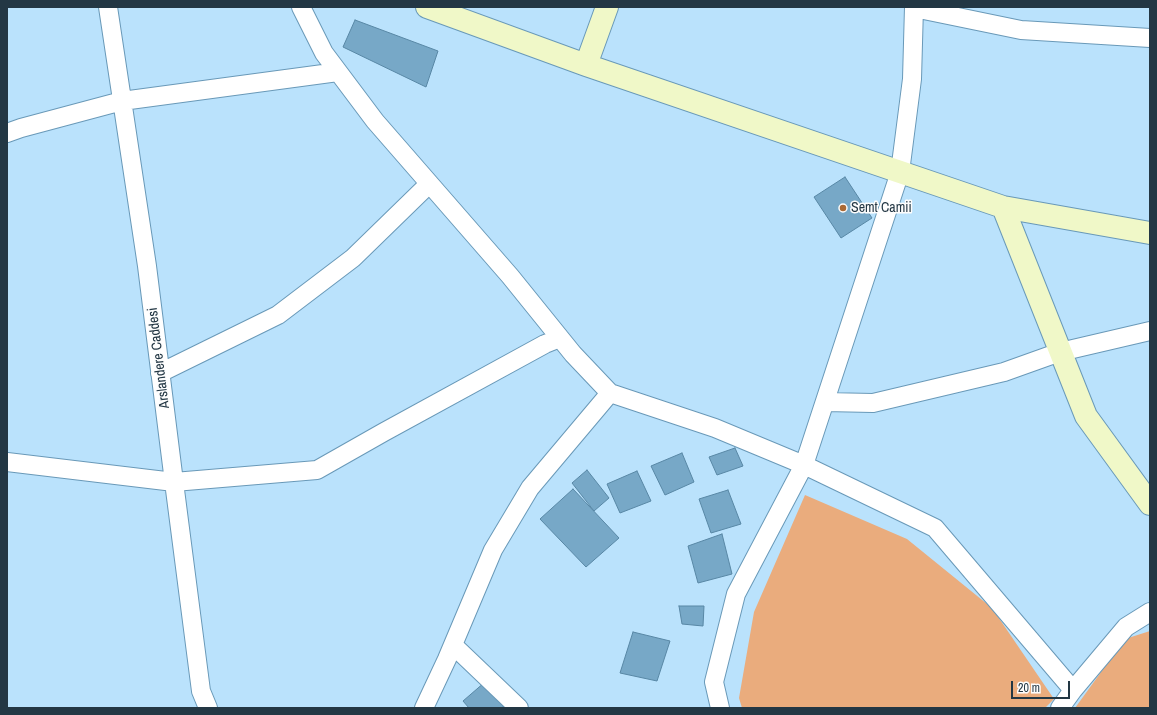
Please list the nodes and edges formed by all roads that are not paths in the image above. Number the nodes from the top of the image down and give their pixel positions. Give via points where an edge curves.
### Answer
1 (108, 7) edge
2 (302, 7) edge
3 (427, 7) edge
4 (607, 7) edge
5 (914, 8) edge
6 (1150, 38) edge
7 (586, 65) junction
8 (338, 72) junction
9 (122, 102) junction
10 (7, 133) edge
11 (900, 172) junction
12 (430, 184) junction
13 (1003, 207) junction
14 (1150, 233) edge
15 (1150, 331) edge
16 (560, 338) junction
17 (1060, 352) junction
18 (160, 373) junction
19 (610, 393) junction
20 (825, 402) junction
21 (7, 462) edge
22 (804, 465) junction
23 (174, 482) junction
24 (1150, 504) edge
25 (1150, 612) edge
26 (453, 645) junction
27 (1074, 690) junction
28 (208, 708) edge
29 (424, 708) edge
30 (519, 708) edge
31 (720, 708) edge
32 (1060, 708) edge

1 - 9 street, Arslandere Caddesi
2 - 8 street via 324,53
3 - 7 street
4 - 7 street
5 - 6 street via 1021,30
5 - 11 street via 912,79
7 - 11 street
8 - 9 street
8 - 12 street
9 - 10 street
9 - 18 street, Arslandere Caddesi
11 - 13 street
11 - 20 street
12 - 16 street
12 - 18 street via 353,258 278,315
13 - 14 street
13 - 17 street
15 - 17 street
16 - 19 street
16 - 23 street via 317,470
17 - 20 street via 1004,372 874,403
17 - 24 street via 1086,416
18 - 23 street, Arslandere Caddesi
19 - 22 street via 715,428
19 - 26 street via 527,494 493,550
20 - 22 street
21 - 23 street
22 - 27 street via 935,528
22 - 31 street via 736,594 714,682
23 - 28 street, Arslandere Caddesi via 201,691
25 - 27 street via 1126,627
26 - 29 street
26 - 30 street
27 - 32 street

